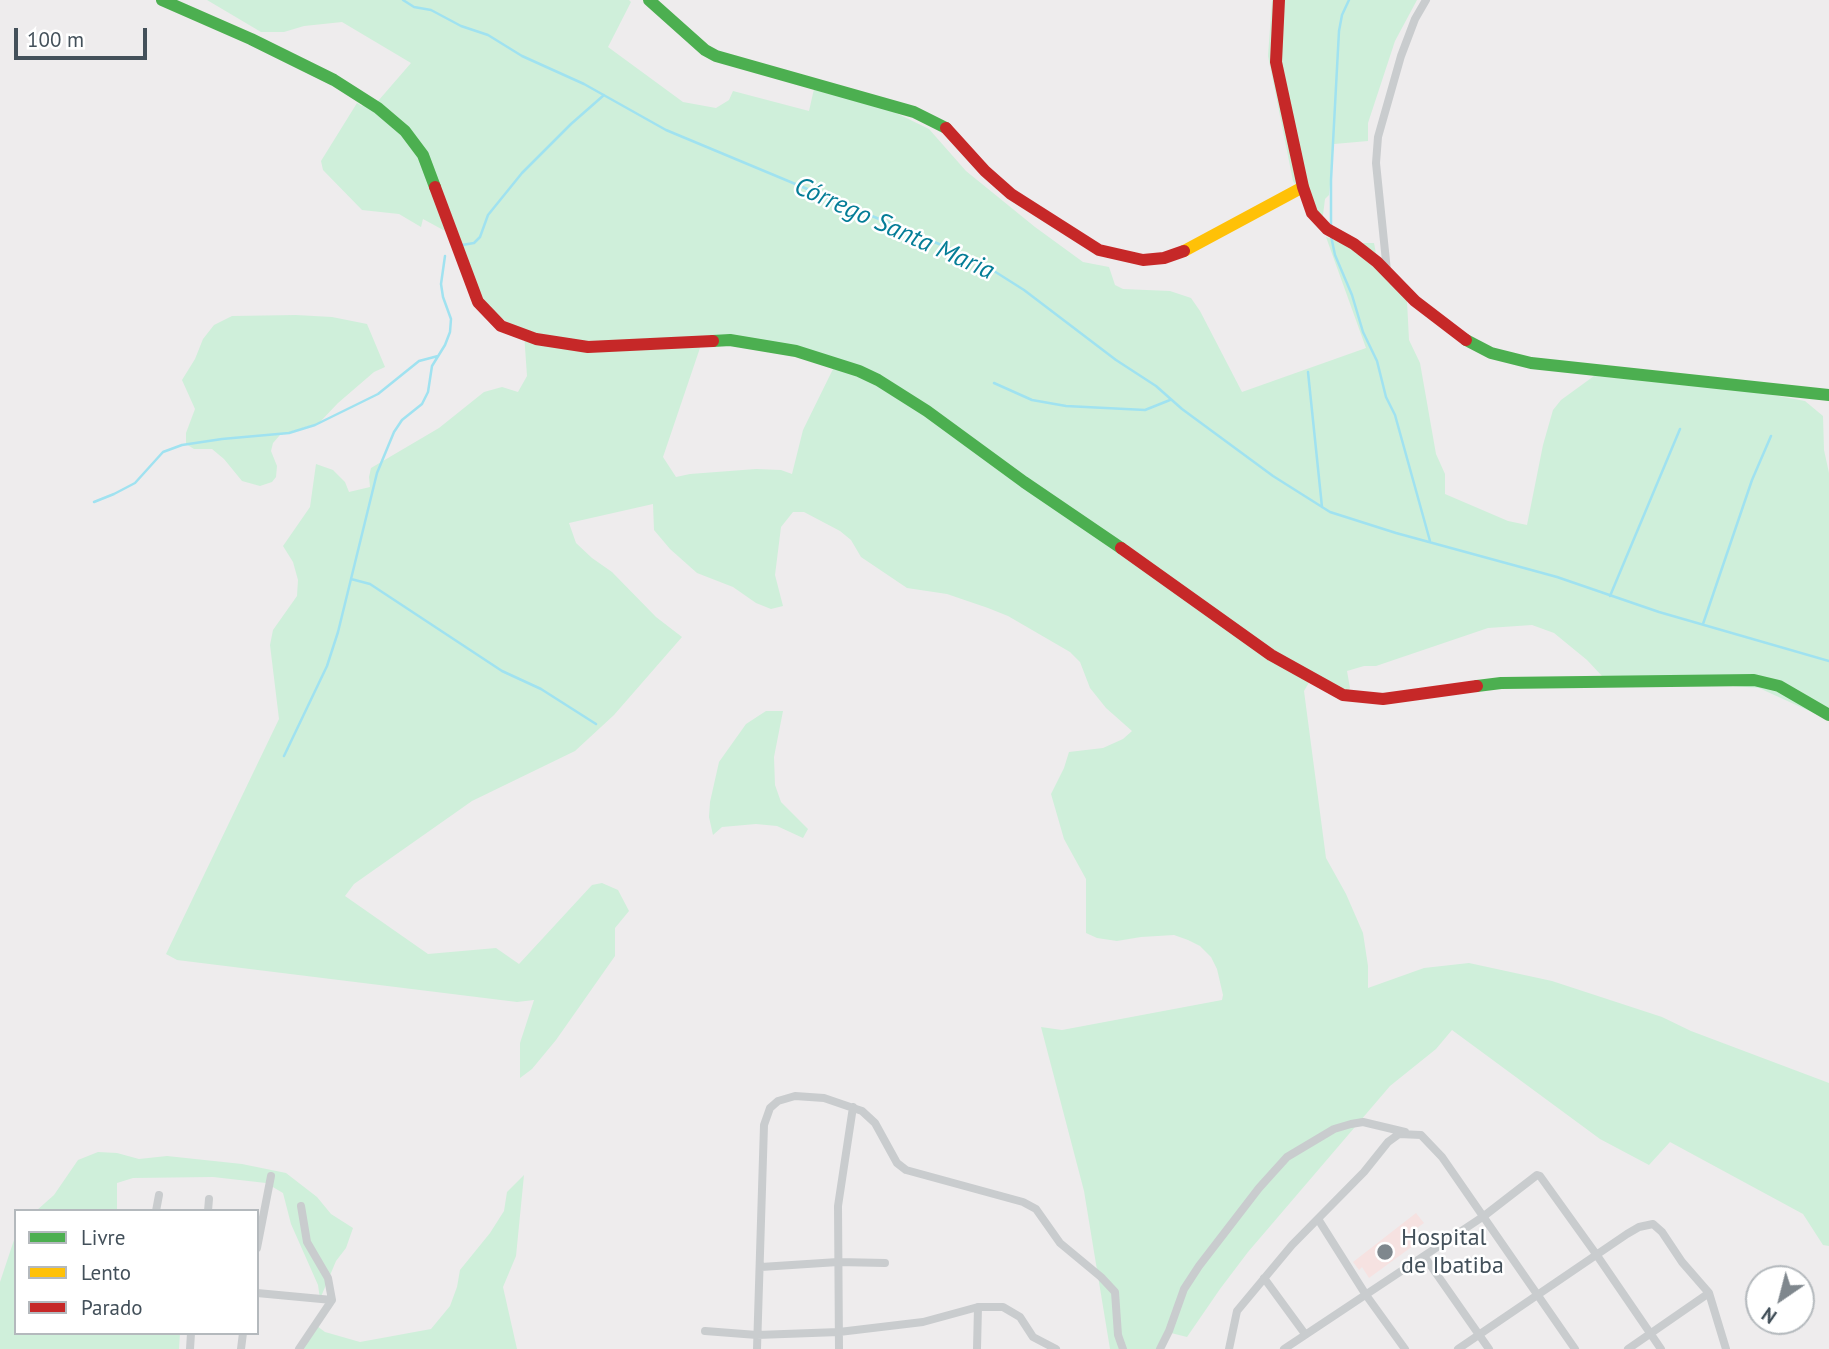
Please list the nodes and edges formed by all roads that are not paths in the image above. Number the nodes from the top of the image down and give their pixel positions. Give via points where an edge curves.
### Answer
1 (162, 0) edge
2 (649, 0) edge
3 (1279, 0) edge
4 (1426, 0) edge
5 (1303, 187) junction
6 (1387, 271) junction
7 (1829, 395) edge
8 (1829, 715) edge
9 (853, 1107) junction
10 (1421, 1135) junction
11 (271, 1175) dead end
12 (159, 1195) dead end
13 (209, 1199) dead end
14 (302, 1206) dead end
15 (156, 1209) edge
16 (208, 1209) edge
17 (1484, 1216) junction
18 (1318, 1219) junction
19 (259, 1238) edge
20 (1596, 1254) junction
21 (1424, 1256) junction
22 (838, 1262) junction
23 (885, 1263) dead end
24 (761, 1267) junction
25 (1264, 1278) junction
26 (259, 1293) edge
27 (1709, 1293) junction
28 (1366, 1295) junction
29 (1537, 1295) junction
30 (332, 1300) junction
31 (978, 1307) junction
32 (705, 1331) dead end
33 (839, 1332) junction
34 (1650, 1333) junction
35 (1305, 1334) junction
36 (757, 1335) junction
37 (1479, 1335) junction
38 (299, 1349) edge
39 (757, 1349) edge
40 (839, 1349) edge
41 (977, 1349) edge
42 (1056, 1349) edge
43 (1123, 1349) edge
44 (1160, 1349) edge
45 (1229, 1349) edge
46 (1284, 1349) edge
47 (1405, 1349) edge
48 (1458, 1349) edge
49 (1489, 1349) edge
50 (1575, 1349) edge
51 (1628, 1349) edge
52 (1661, 1349) edge
53 (1726, 1349) edge

1 - 8 street via 325,75 405,131 422,155 478,302 501,326 536,339 588,347 730,340 796,351 859,371 904,395 1271,655 1343,695 1383,699 1502,683 1754,680 1779,686
2 - 5 street via 705,50 722,59 936,121 1011,194 1077,238 1118,256 1143,260 1186,251
3 - 5 street via 1276,62
4 - 6 street via 1401,56 1380,122 1376,150
5 - 6 street via 1312,213 1326,229
6 - 7 street via 1439,320 1502,357 1557,367
9 - 22 street via 838,1206
9 - 24 street via 795,1096 770,1108 764,1125
9 - 43 street via 874,1123 902,1168 1036,1209 1060,1242 1115,1292
10 - 17 street
10 - 18 street via 1399,1134 1388,1142
10 - 44 street via 1363,1122 1324,1135 1287,1157 1199,1266 1184,1289
11 - 19 street
12 - 15 street
13 - 16 street
14 - 30 street via 307,1242 328,1278
17 - 20 street via 1540,1176
17 - 21 street
17 - 29 street
18 - 25 street
18 - 28 street
20 - 27 street via 1639,1227 1653,1224
20 - 29 street
20 - 34 street
21 - 28 street
21 - 37 street
22 - 23 street
22 - 24 street
22 - 33 street
24 - 36 street
25 - 35 street
25 - 45 street via 1237,1311
26 - 30 street
27 - 34 street
27 - 53 street
28 - 35 street
28 - 47 street
29 - 37 street
29 - 50 street
30 - 38 street
31 - 33 street via 923,1322
31 - 41 street
31 - 42 street via 1012,1311 1033,1337
32 - 36 street
33 - 36 street
33 - 40 street
34 - 51 street
34 - 52 street
35 - 46 street
36 - 39 street
37 - 48 street
37 - 49 street

